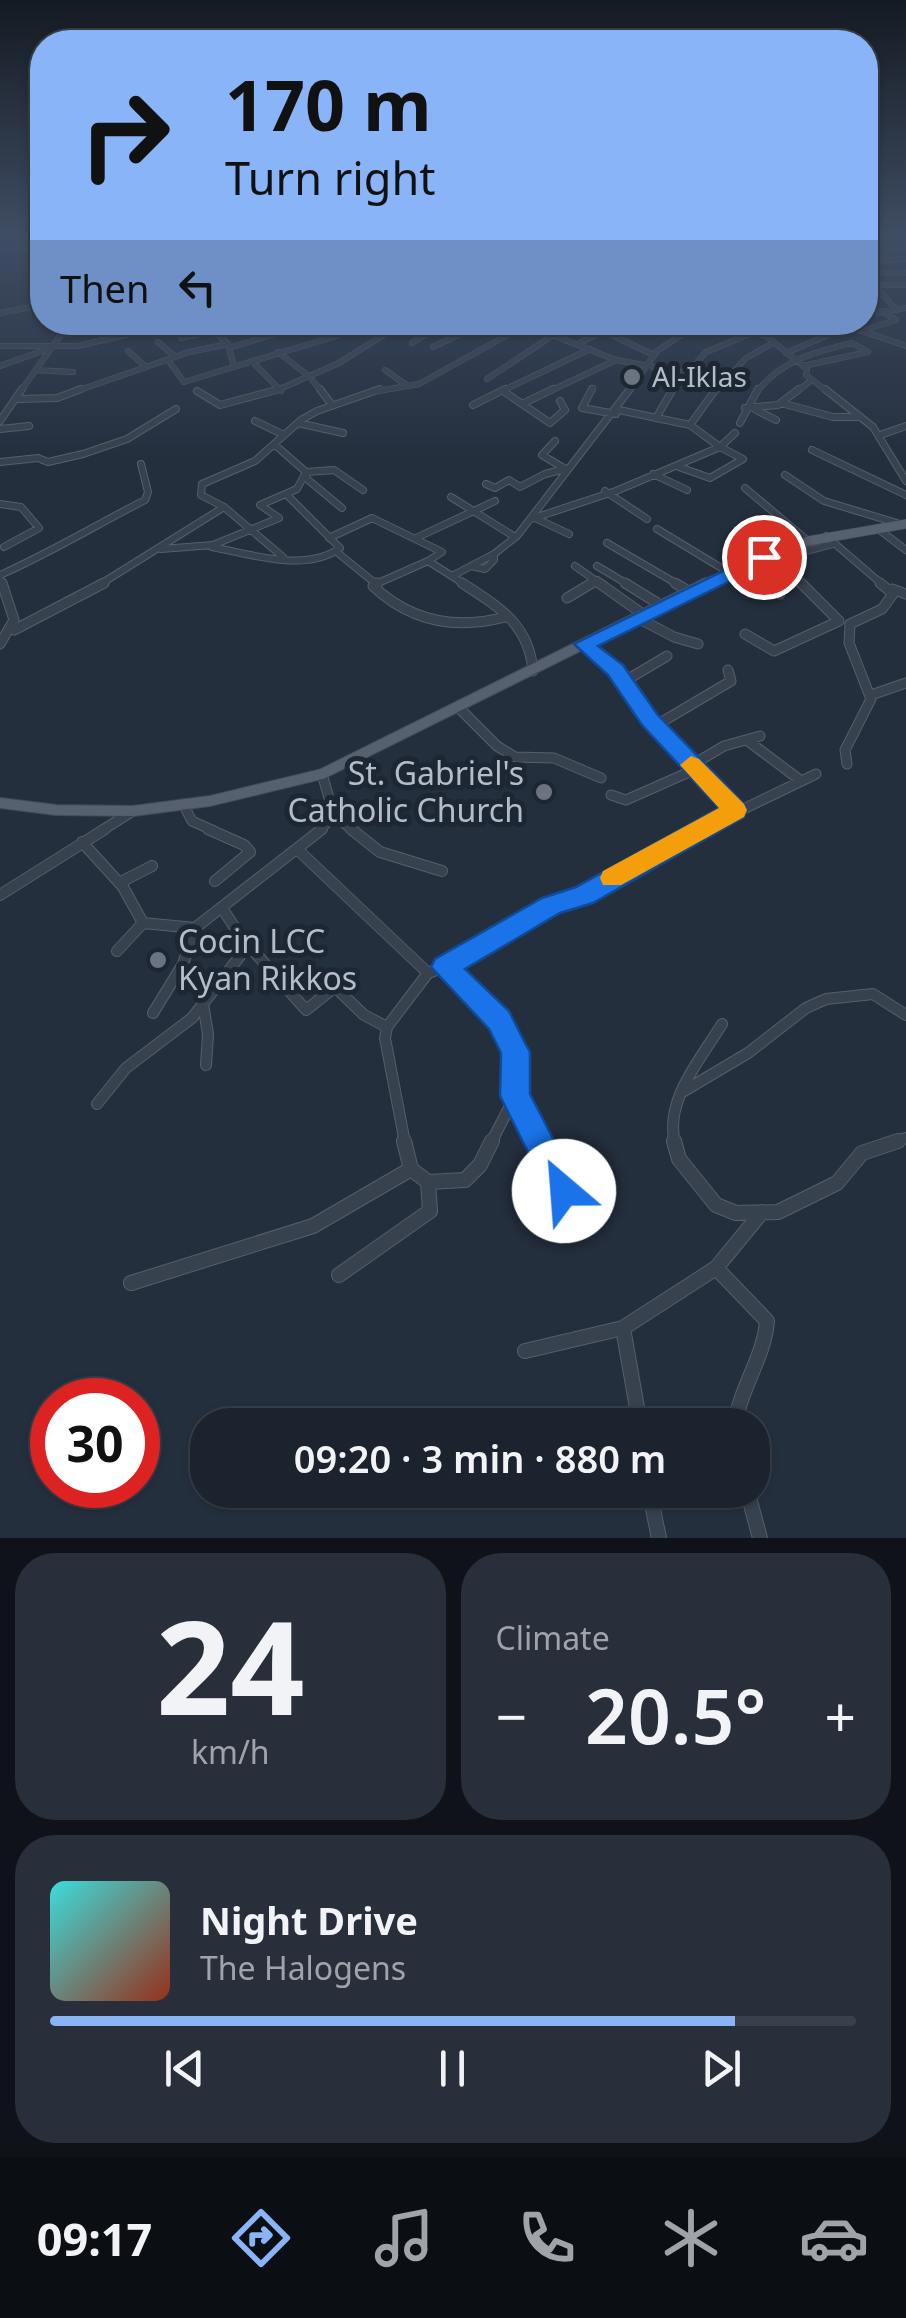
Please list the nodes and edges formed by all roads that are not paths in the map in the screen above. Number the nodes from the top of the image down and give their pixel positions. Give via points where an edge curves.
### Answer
1 (898, 310) edge
2 (884, 312) junction
3 (878, 313) edge
4 (878, 326) edge
5 (0, 335) edge
6 (62, 335) edge
7 (125, 335) edge
8 (190, 335) edge
9 (219, 335) edge
10 (271, 335) edge
11 (329, 335) edge
12 (382, 335) edge
13 (424, 335) edge
14 (458, 335) edge
15 (505, 335) edge
16 (553, 335) edge
17 (556, 335) edge
18 (595, 335) edge
19 (614, 335) edge
20 (752, 335) edge
21 (762, 335) edge
22 (832, 335) edge
23 (679, 336) edge
24 (874, 336) joint
25 (181, 338) dead end
26 (258, 339) junction
27 (158, 342) dead end
28 (412, 343) dead end
29 (773, 343) junction
30 (852, 343) junction
31 (578, 344) junction
32 (15, 345) junction
33 (0, 346) edge
34 (228, 346) junction
35 (433, 347) dead end
36 (905, 347) edge
37 (52, 348) junction
38 (590, 349) junction
39 (128, 351) dead end
40 (277, 352) junction
41 (654, 355) junction
42 (789, 356) junction
43 (172, 358) junction
44 (616, 360) junction
45 (252, 361) junction
46 (832, 362) junction
47 (0, 366) edge
48 (146, 366) junction
49 (646, 366) junction
50 (803, 366) junction
51 (234, 367) junction
52 (842, 369) dead end
53 (36, 370) junction
54 (385, 370) dead end
55 (74, 372) dead end
56 (683, 372) junction
57 (310, 377) junction
58 (487, 379) dead end
59 (721, 380) junction
60 (812, 380) junction
61 (405, 384) junction
62 (593, 388) dead end
63 (197, 391) dead end
64 (281, 391) junction
65 (503, 391) junction
66 (546, 393) junction
67 (18, 399) junction
68 (560, 401) junction
69 (524, 403) junction
70 (781, 403) junction
71 (332, 405) junction
72 (474, 405) dead end
73 (582, 408) junction
74 (749, 408) junction
75 (176, 409) dead end
76 (617, 412) junction
77 (860, 417) junction
78 (656, 418) junction
79 (776, 420) dead end
80 (0, 421) edge
81 (256, 421) dead end
82 (298, 422) junction
83 (740, 422) dead end
84 (29, 426) dead end
85 (690, 426) junction
86 (906, 426) edge
87 (0, 429) edge
88 (343, 433) dead end
89 (735, 433) dead end
90 (284, 435) junction
91 (880, 436) junction
92 (555, 440) dead end
93 (274, 444) junction
94 (720, 447) junction
95 (812, 450) dead end
96 (0, 462) edge
97 (140, 464) dead end
98 (676, 467) junction
99 (569, 468) junction
100 (306, 472) junction
101 (653, 474) junction
102 (785, 475) dead end
103 (906, 481) edge
104 (486, 484) dead end
105 (745, 488) dead end
106 (363, 490) dead end
107 (687, 490) dead end
108 (606, 491) junction
109 (286, 494) junction
110 (906, 496) edge
111 (450, 497) dead end
112 (495, 501) dead end
113 (0, 504) edge
114 (224, 506) junction
115 (342, 508) dead end
116 (472, 511) junction
117 (533, 518) junction
118 (647, 519) dead end
119 (904, 524) edge
120 (877, 528) junction
121 (252, 529) junction
122 (656, 529) dead end
123 (569, 534) dead end
124 (515, 537) junction
125 (328, 538) junction
126 (416, 538) junction
127 (830, 540) junction
128 (808, 541) junction
129 (607, 543) dead end
130 (201, 546) junction
131 (2, 547) edge
132 (154, 550) junction
133 (906, 550) edge
134 (338, 553) junction
135 (284, 558) junction
136 (428, 560) junction
137 (25, 564) junction
138 (744, 565) junction
139 (575, 566) dead end
140 (597, 566) dead end
141 (728, 572) junction
142 (452, 576) junction
143 (0, 577) edge
144 (598, 580) junction
145 (376, 584) junction
146 (892, 589) junction
147 (690, 592) junction
148 (780, 594) dead end
149 (906, 594) edge
150 (566, 598) dead end
151 (662, 606) junction
152 (504, 617) junction
153 (641, 617) junction
154 (14, 630) junction
155 (745, 634) dead end
156 (0, 644) edge
157 (584, 644) junction
158 (698, 644) dead end
159 (667, 656) dead end
160 (728, 670) dead end
161 (533, 671) junction
162 (625, 681) junction
163 (906, 683) edge
164 (871, 695) junction
165 (459, 708) junction
166 (656, 726) junction
167 (760, 736) dead end
168 (748, 741) junction
169 (847, 764) dead end
170 (694, 767) junction
171 (322, 774) junction
172 (816, 774) dead end
173 (601, 778) dead end
174 (800, 780) junction
175 (611, 795) dead end
176 (0, 803) edge
177 (183, 804) junction
178 (735, 810) junction
179 (133, 811) junction
180 (334, 816) junction
181 (82, 842) junction
182 (298, 850) junction
183 (152, 866) dead end
184 (442, 871) dead end
185 (214, 881) dead end
186 (120, 883) junction
187 (0, 895) edge
188 (222, 908) junction
189 (143, 923) junction
190 (195, 928) junction
191 (240, 937) junction
192 (117, 951) dead end
193 (444, 967) junction
194 (428, 973) junction
195 (202, 1004) junction
196 (153, 1014) dead end
197 (906, 1015) edge
198 (722, 1024) dead end
199 (386, 1028) junction
200 (206, 1065) dead end
201 (679, 1095) junction
202 (515, 1096) junction
203 (97, 1104) dead end
204 (906, 1138) edge
205 (412, 1169) junction
206 (428, 1182) junction
207 (564, 1191) dead end
208 (762, 1212) junction
209 (716, 1268) junction
210 (339, 1276) dead end
211 (131, 1284) dead end
212 (623, 1328) junction
213 (525, 1351) dead end
214 (637, 1408) edge
215 (737, 1408) edge
216 (653, 1508) edge
217 (752, 1508) edge
218 (659, 1538) edge
219 (760, 1538) edge

1 - 2 street
2 - 3 street
2 - 4 street via 896,320
5 - 32 street
6 - 37 street
7 - 37 street
8 - 25 street
9 - 34 street
10 - 26 street
11 - 40 street
12 - 57 street
13 - 28 street
14 - 35 street
15 - 61 street via 419,384
16 - 58 street
17 - 31 street
18 - 31 street
19 - 41 street
20 - 56 street via 714,346
21 - 29 street
22 - 42 street
23 - 41 street
24 - 30 street
24 - 36 street
26 - 34 street
26 - 40 street
27 - 43 street
29 - 42 street
29 - 59 street via 750,352
30 - 42 street
30 - 46 street via 868,352
31 - 38 street
32 - 33 street
32 - 37 street
34 - 43 street
34 - 51 street
37 - 47 street
37 - 53 street
38 - 44 street
38 - 65 street
39 - 48 street
40 - 45 street
40 - 57 street
41 - 49 street
42 - 50 street
42 - 74 street
43 - 48 street
43 - 51 street via 184,382
44 - 49 street
44 - 66 street
45 - 51 street
45 - 64 street
46 - 50 street
46 - 52 street
48 - 67 street via 56,398
49 - 56 street
49 - 76 street
50 - 60 street
53 - 55 street
53 - 67 street
54 - 61 street
56 - 59 street
56 - 78 street
57 - 64 street
57 - 71 street
59 - 85 street
60 - 70 street
60 - 77 street
61 - 71 street
62 - 73 street
63 - 64 street via 220,406
65 - 69 street
65 - 72 street
66 - 68 street
66 - 69 street
67 - 80 street
68 - 69 street via 565,410 550,423
68 - 73 street
70 - 74 street
70 - 77 street
71 - 82 street
73 - 76 street
74 - 79 street
74 - 83 street
75 - 96 street via 127,439 83,454
76 - 78 street
76 - 99 street
77 - 91 street
78 - 85 street
81 - 90 street
82 - 88 street
82 - 90 street
84 - 87 street
85 - 94 street
86 - 91 street
89 - 94 street
90 - 93 street
91 - 103 street
92 - 99 street via 542,454
93 - 100 street
93 - 114 street via 255,461 202,484 202,495
94 - 98 street
94 - 98 street via 743,459 710,478
95 - 110 street
97 - 137 street via 146,500
98 - 101 street
99 - 104 street via 520,487 509,480 495,488
99 - 117 street
100 - 106 street via 334,470
100 - 109 street via 298,490
100 - 115 street
101 - 107 street
101 - 108 street
102 - 119 street via 808,495
105 - 128 street
108 - 117 street
108 - 118 street
109 - 121 street via 260,506 278,518
109 - 125 street
111 - 116 street
112 - 116 street
113 - 131 street via 21,507 38,528
114 - 121 street
114 - 132 street
116 - 124 street
116 - 126 street
117 - 123 street
117 - 124 street
119 - 120 main road
120 - 127 main road
120 - 133 street
121 - 130 street
121 - 135 street
122 - 141 street
124 - 142 street
125 - 126 street via 372,518
125 - 134 street
126 - 136 street via 442,552
127 - 128 main road
127 - 146 street
127 - 155 street via 780,562 839,621 774,651
128 - 138 main road
129 - 147 street
130 - 132 street
130 - 135 street
131 - 137 street
132 - 154 street via 123,574
134 - 135 street via 318,562
134 - 145 street
136 - 142 street
136 - 145 street
137 - 143 street
138 - 141 main road
138 - 148 street
139 - 144 street
140 - 151 street
141 - 147 main road
142 - 152 street
143 - 154 street
144 - 150 street
144 - 153 street
145 - 152 street via 417,619 454,626
146 - 149 street
146 - 164 street via 882,609 848,631
147 - 151 main road
151 - 153 main road
152 - 161 street via 530,642
153 - 157 main road
153 - 158 street
154 - 156 street
157 - 161 main road
157 - 162 street
159 - 162 street
160 - 166 street via 731,681
161 - 165 main road
162 - 166 street
163 - 164 street
164 - 169 street via 845,750
165 - 171 main road
165 - 173 street via 516,757 554,758
166 - 170 street
167 - 168 street
168 - 170 street via 724,746
168 - 174 street
170 - 175 street via 626,800
170 - 178 street
171 - 177 main road
171 - 180 street
172 - 174 street
174 - 178 street
176 - 179 main road
177 - 179 main road
177 - 185 street via 192,821 250,852
178 - 193 street
179 - 181 street
180 - 182 street
180 - 184 street via 380,852
181 - 186 street
181 - 187 street
182 - 188 street
182 - 194 street
183 - 186 street
186 - 189 street
188 - 190 street
188 - 191 street
189 - 190 street
189 - 192 street
190 - 196 street via 183,964
191 - 195 street via 240,956
191 - 199 street via 306,1010 335,987
193 - 194 street
193 - 202 street via 499,1020 515,1052
194 - 199 street
195 - 200 street
195 - 203 street via 158,1048 126,1068
197 - 201 street via 872,994 826,999
198 - 201 street
199 - 205 street
201 - 208 street via 670,1124 679,1159 716,1205
202 - 206 street via 480,1165 465,1180
202 - 207 street
204 - 208 street via 862,1153 816,1196
205 - 206 street
205 - 211 street via 313,1226
206 - 210 street via 430,1212
208 - 209 street
209 - 212 street
209 - 215 street via 767,1322 767,1342
212 - 213 street
212 - 214 street
216 - 218 street
217 - 219 street

